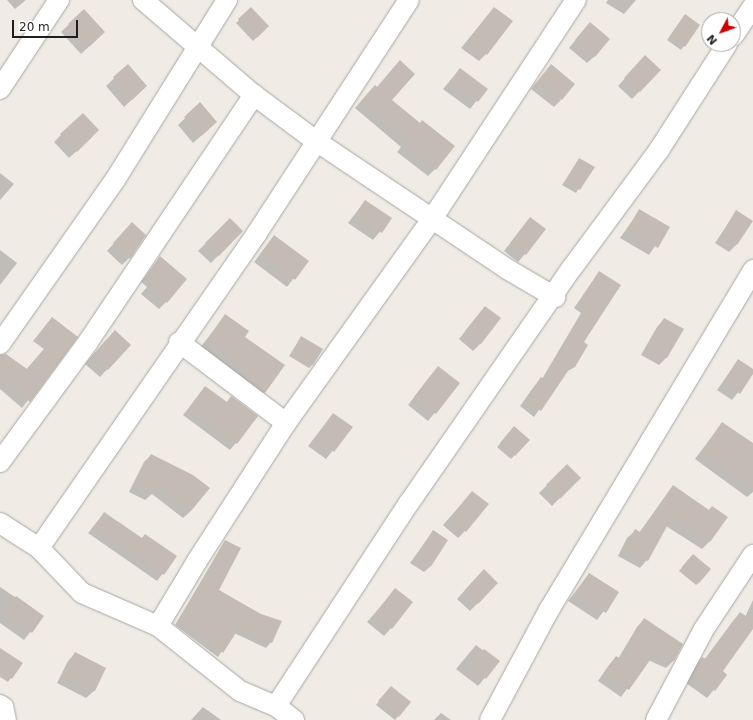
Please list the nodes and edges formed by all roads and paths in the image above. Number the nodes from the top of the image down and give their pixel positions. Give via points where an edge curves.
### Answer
1 (59, 0) edge
2 (143, 0) edge
3 (226, 0) edge
4 (409, 0) edge
5 (576, 0) edge
6 (753, 6) edge
7 (741, 24) edge
8 (196, 47) junction
9 (722, 52) edge
10 (0, 89) edge
11 (254, 95) junction
12 (316, 141) junction
13 (432, 219) junction
14 (753, 270) edge
15 (555, 297) junction
16 (179, 342) junction
17 (0, 344) edge
18 (286, 423) junction
19 (0, 462) edge
20 (0, 523) edge
21 (39, 548) junction
22 (753, 556) edge
23 (158, 626) junction
24 (0, 705) edge
25 (276, 706) junction
26 (6, 720) edge
27 (294, 720) edge
28 (490, 720) edge
29 (656, 720) edge

1 - 10 street
2 - 8 street
3 - 8 street
4 - 12 street
5 - 13 street
6 - 7 street
8 - 11 street
8 - 17 street via 115,180
9 - 15 street via 659,150 572,268
11 - 12 street
11 - 19 street via 88,342
12 - 13 street
12 - 16 street via 257,233
13 - 15 street via 507,269
13 - 18 street
14 - 28 street via 549,610
15 - 25 street via 409,503
16 - 18 street
16 - 21 street
18 - 23 street via 197,560
20 - 21 street
21 - 23 street via 82,593
22 - 29 street via 704,629
23 - 25 street via 240,691
24 - 26 street via 3,706
25 - 27 street

